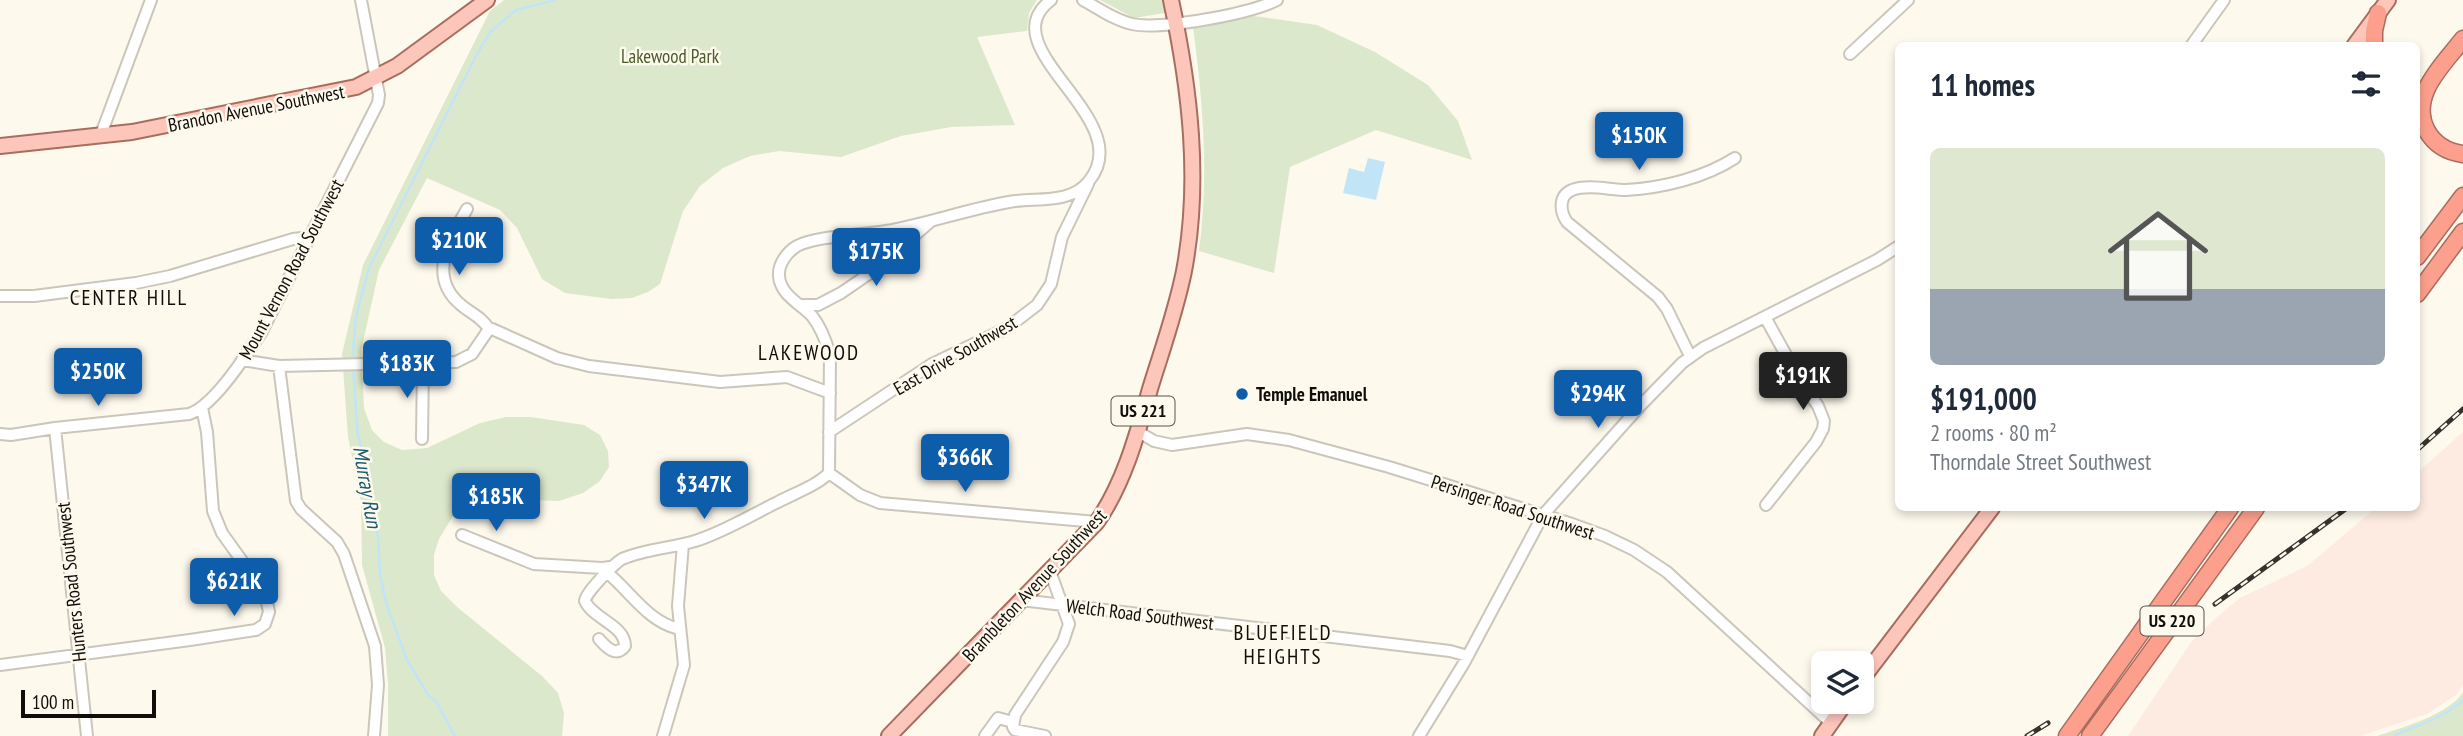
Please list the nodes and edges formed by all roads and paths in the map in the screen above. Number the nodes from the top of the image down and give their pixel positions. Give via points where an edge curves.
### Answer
1 (151, 0) edge
2 (361, 0) edge
3 (487, 0) edge
4 (1051, 0) edge
5 (1083, 0) edge
6 (1171, 0) edge
7 (1277, 0) edge
8 (1908, 0) edge
9 (2224, 0) edge
10 (2383, 7) edge
11 (1176, 23) junction
12 (2463, 39) edge
13 (2194, 42) edge
14 (2357, 42) edge
15 (2374, 42) edge
16 (1850, 54) dead end
17 (376, 78) junction
18 (100, 137) junction
19 (0, 146) edge
20 (2463, 154) edge
21 (1734, 158) dead end
22 (1089, 181) junction
23 (2463, 196) edge
24 (467, 209) dead end
25 (932, 221) junction
26 (2463, 232) edge
27 (310, 237) junction
28 (1895, 249) edge
29 (2420, 253) edge
30 (2420, 290) edge
31 (0, 296) edge
32 (800, 305) junction
33 (1765, 317) junction
34 (489, 329) junction
35 (1690, 356) junction
36 (242, 360) junction
37 (423, 362) junction
38 (278, 366) junction
39 (830, 393) junction
40 (202, 408) junction
41 (55, 428) junction
42 (1137, 431) junction
43 (829, 432) junction
44 (0, 434) edge
45 (422, 439) dead end
46 (830, 473) junction
47 (1766, 505) dead end
48 (1990, 511) edge
49 (2228, 511) edge
50 (2254, 511) edge
51 (1543, 515) junction
52 (1097, 523) junction
53 (462, 535) dead end
54 (683, 544) junction
55 (606, 569) junction
56 (1050, 571) junction
57 (1021, 600) junction
58 (1063, 604) junction
59 (679, 629) junction
60 (599, 639) dead end
61 (78, 654) junction
62 (1468, 656) junction
63 (1874, 663) edge
64 (0, 665) edge
65 (1837, 714) edge
66 (1013, 722) junction
67 (1831, 723) junction
68 (87, 736) edge
69 (374, 736) edge
70 (663, 736) edge
71 (889, 736) edge
72 (985, 736) edge
73 (1045, 736) edge
74 (1419, 736) edge
75 (1822, 736) edge
76 (2067, 736) edge
77 (2090, 736) edge

1 - 18 street
2 - 17 street, Mount Vernon Road Southwest
3 - 17 main road, Brandon Avenue Southwest
4 - 22 street, East Drive Southwest via 1038,15 1036,29 1045,57 1082,106 1097,135 1099,157
5 - 11 street via 1130,24
6 - 11 main road, Brambleton Avenue Southwest / US 221
7 - 11 street via 1237,14
8 - 16 street
9 - 13 street
10 - 14 main road
10 - 15 highway
11 - 42 main road, Brambleton Avenue Southwest / US 221 via 1193,151 1191,214 1176,305
12 - 20 highway via 2427,86 2421,108 2431,137 2447,150
17 - 18 main road, Brandon Avenue Southwest via 340,92
17 - 27 street, Mount Vernon Road Southwest via 378,103
18 - 19 main road, Brandon Avenue Southwest
21 - 35 street via 1673,182 1626,190 1574,189 1564,198 1561,210 1567,222 1658,297
22 - 25 street via 1056,199 1008,202
22 - 43 street, East Drive Southwest via 1062,237 1051,284 1037,305 1007,328 932,364
23 - 29 highway
24 - 34 street via 446,250 443,276 448,292
25 - 32 street via 841,293 818,305
25 - 32 street via 797,246 784,258 779,275 784,289
26 - 30 highway
27 - 31 street via 136,283
27 - 36 street, Mount Vernon Road Southwest
28 - 33 street
32 - 39 street via 827,342
33 - 35 street
33 - 47 street via 1824,421 1816,442
34 - 37 street via 464,360
34 - 39 street via 557,358 589,366 720,382 787,377
35 - 51 street
36 - 38 street
36 - 40 street, Mount Vernon Road Southwest
37 - 38 street
37 - 45 street
38 - 69 street via 296,501 344,554 375,646
39 - 43 street
40 - 41 street via 189,414
40 - 61 street via 216,522 265,593 268,619 256,630
41 - 44 street
41 - 61 street, Hunters Road Southwest
42 - 51 street, Persinger Road Southwest via 1172,446 1247,434 1289,440
42 - 52 main road, Brambleton Avenue Southwest / US 221 via 1118,486
43 - 46 street
46 - 52 street via 860,495 880,502
46 - 54 street via 712,535
48 - 63 main road
49 - 76 highway, US 220
50 - 77 highway, US 220
51 - 62 street
51 - 67 street, Persinger Road Southwest via 1605,536 1649,559
52 - 56 main road, Brambleton Avenue Southwest / US 221
53 - 55 street via 534,564
54 - 55 street via 632,556
54 - 59 street
55 - 59 street via 650,615
55 - 60 street via 584,601 624,636 625,646 621,651 610,650
56 - 57 main road, Brambleton Avenue Southwest / US 221
56 - 58 street
57 - 58 street, Welch Road Southwest
57 - 71 main road, Brambleton Avenue Southwest / US 221
58 - 62 street, Welch Road Southwest
58 - 66 street via 1069,624 1063,642
59 - 70 street via 683,675
61 - 64 street
61 - 68 street, Hunters Road Southwest
62 - 74 street
65 - 67 main road
66 - 72 street via 998,718
66 - 73 street via 1015,730
67 - 75 main road

